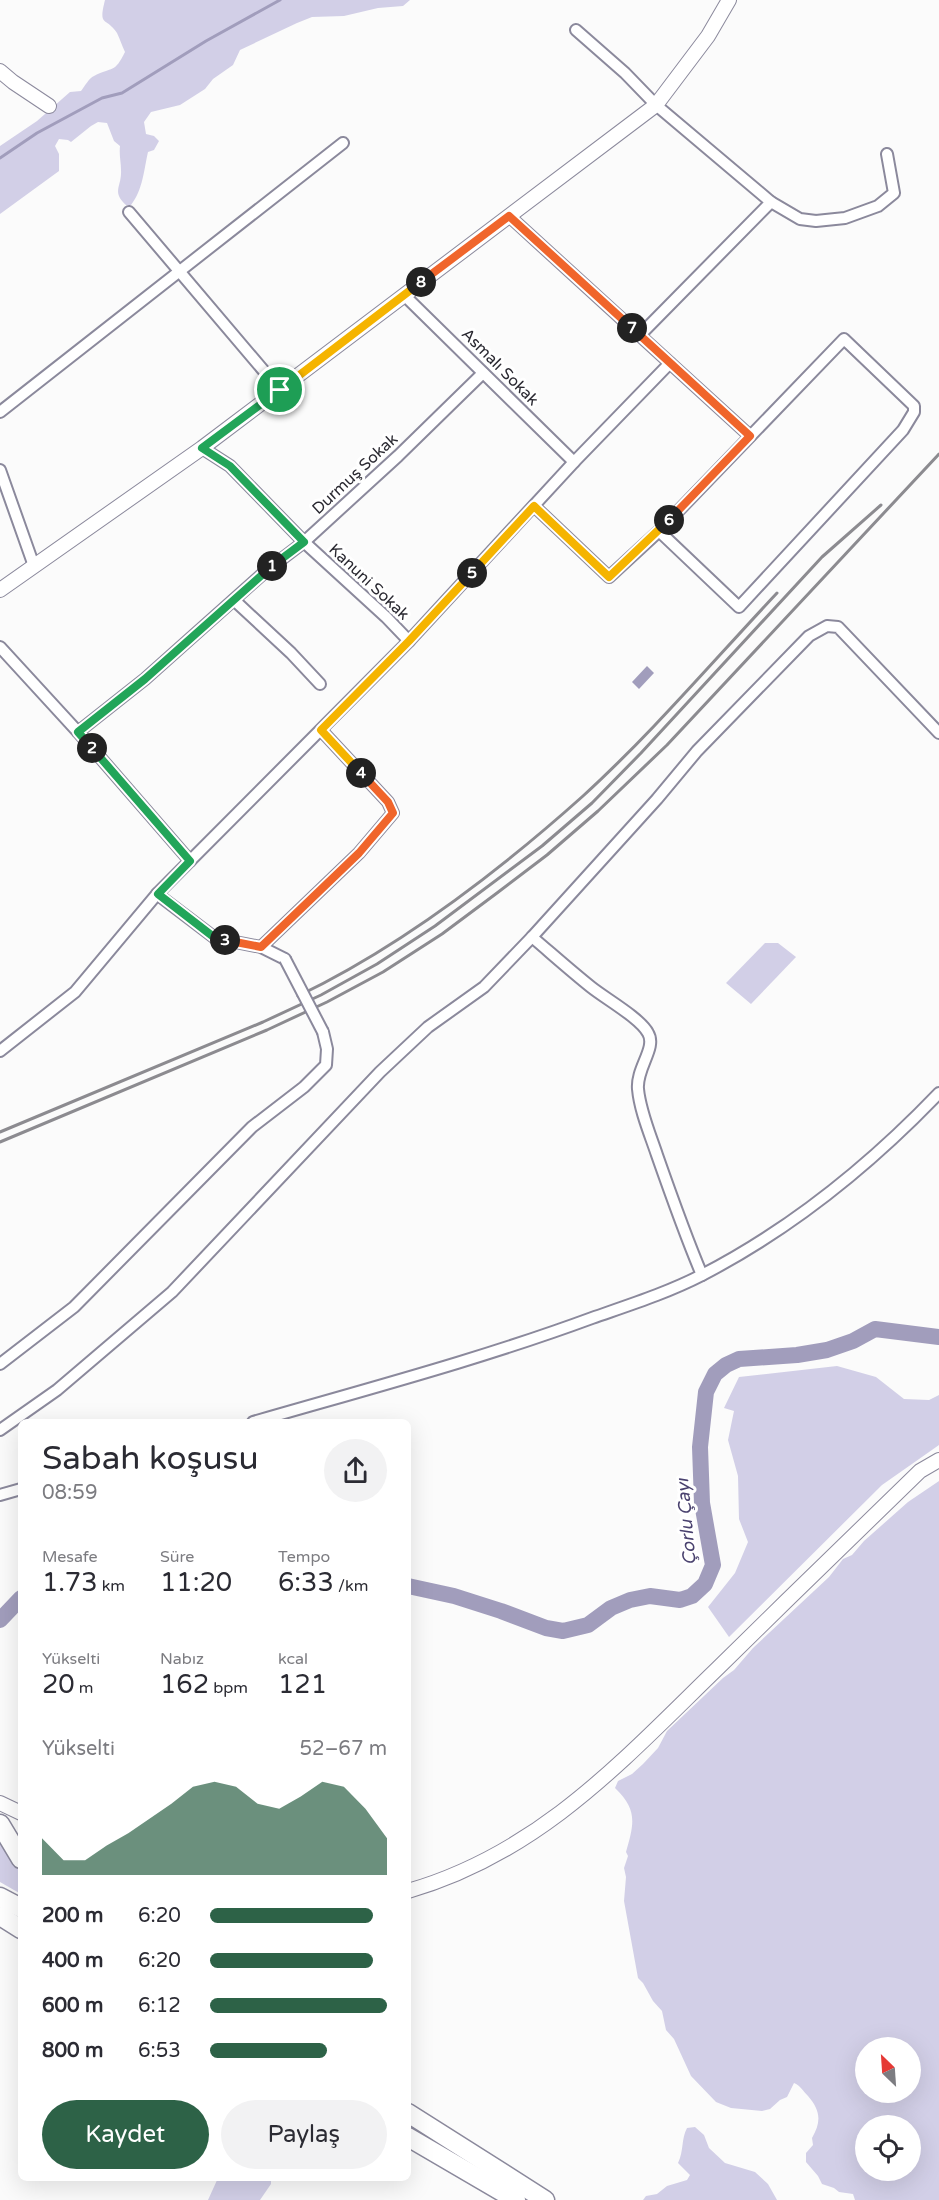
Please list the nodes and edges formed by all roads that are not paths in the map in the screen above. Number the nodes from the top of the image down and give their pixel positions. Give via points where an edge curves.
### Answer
1 (729, 0) edge
2 (576, 30) dead end
3 (0, 71) edge
4 (656, 105) junction
5 (49, 106) dead end
6 (343, 143) dead end
7 (887, 154) dead end
8 (771, 202) junction
9 (129, 212) dead end
10 (509, 216) junction
11 (180, 272) junction
12 (405, 295) junction
13 (640, 335) junction
14 (670, 363) junction
15 (483, 373) junction
16 (280, 390) junction
17 (0, 412) edge
18 (750, 436) junction
19 (202, 448) junction
20 (574, 462) junction
21 (0, 470) edge
22 (534, 506) junction
23 (659, 531) junction
24 (304, 542) junction
25 (34, 566) junction
26 (0, 590) edge
27 (234, 600) junction
28 (409, 641) junction
29 (0, 646) edge
30 (320, 684) dead end
31 (321, 730) junction
32 (78, 732) junction
33 (939, 733) edge
34 (190, 861) junction
35 (158, 894) junction
36 (532, 937) junction
37 (261, 947) junction
38 (0, 1051) edge
39 (939, 1094) edge
40 (702, 1275) junction
41 (0, 1364) edge
42 (263, 1419) edge
43 (0, 1430) edge
44 (939, 1460) edge
45 (18, 1490) edge
46 (0, 1495) edge
47 (0, 1803) edge
48 (18, 1812) edge
49 (0, 1824) edge
50 (18, 1854) edge
51 (411, 1890) edge
52 (0, 1897) edge
53 (18, 1906) edge
54 (0, 1916) edge
55 (0, 1924) edge
56 (18, 1927) edge
57 (18, 1933) edge
58 (411, 2117) edge
59 (411, 2139) edge
60 (516, 2200) edge
61 (545, 2200) edge

1 - 4 street via 708,36
2 - 4 street
3 - 5 street
4 - 8 street
4 - 10 street
6 - 11 street
7 - 8 street via 894,193 878,206 845,218 816,221 800,219
8 - 13 street
9 - 11 street
10 - 12 street
10 - 13 street
11 - 16 street
11 - 17 street
12 - 15 street, Asmalı Sokak
12 - 16 street
13 - 14 street
14 - 18 street
14 - 20 street
15 - 20 street, Asmalı Sokak
15 - 24 street, Durmuş Sokak
16 - 19 street
18 - 23 street
18 - 23 street via 844,339 914,406 903,430 739,607
19 - 24 street, Kanuni Sokak via 230,466
19 - 25 street
20 - 22 street
21 - 25 street
22 - 23 street via 609,577
22 - 28 street
24 - 27 street, Durmuş Sokak
24 - 28 street, Kanuni Sokak
25 - 26 street
27 - 30 street
27 - 32 street, Durmuş Sokak
28 - 31 street
29 - 32 street
31 - 34 street
31 - 37 street via 388,802 393,813 359,853
32 - 34 street
33 - 36 street via 838,627 827,626 809,636 697,751
34 - 35 street
35 - 37 street via 215,938
35 - 38 street via 75,992
36 - 40 street via 650,1035 650,1050 638,1073 638,1090 675,1209
36 - 43 street via 484,987 429,1027 380,1072 172,1292 57,1390
37 - 41 street, bridge via 285,960 323,1032 326,1065 252,1127 74,1307
39 - 40 street via 846,1181 761,1241
40 - 42 street via 519,1345
44 - 51 street via 920,1471 585,1795 521,1842 473,1867
45 - 46 street
47 - 48 street
49 - 50 highway
52 - 53 highway
54 - 56 highway
55 - 57 highway
58 - 61 highway
59 - 60 highway

